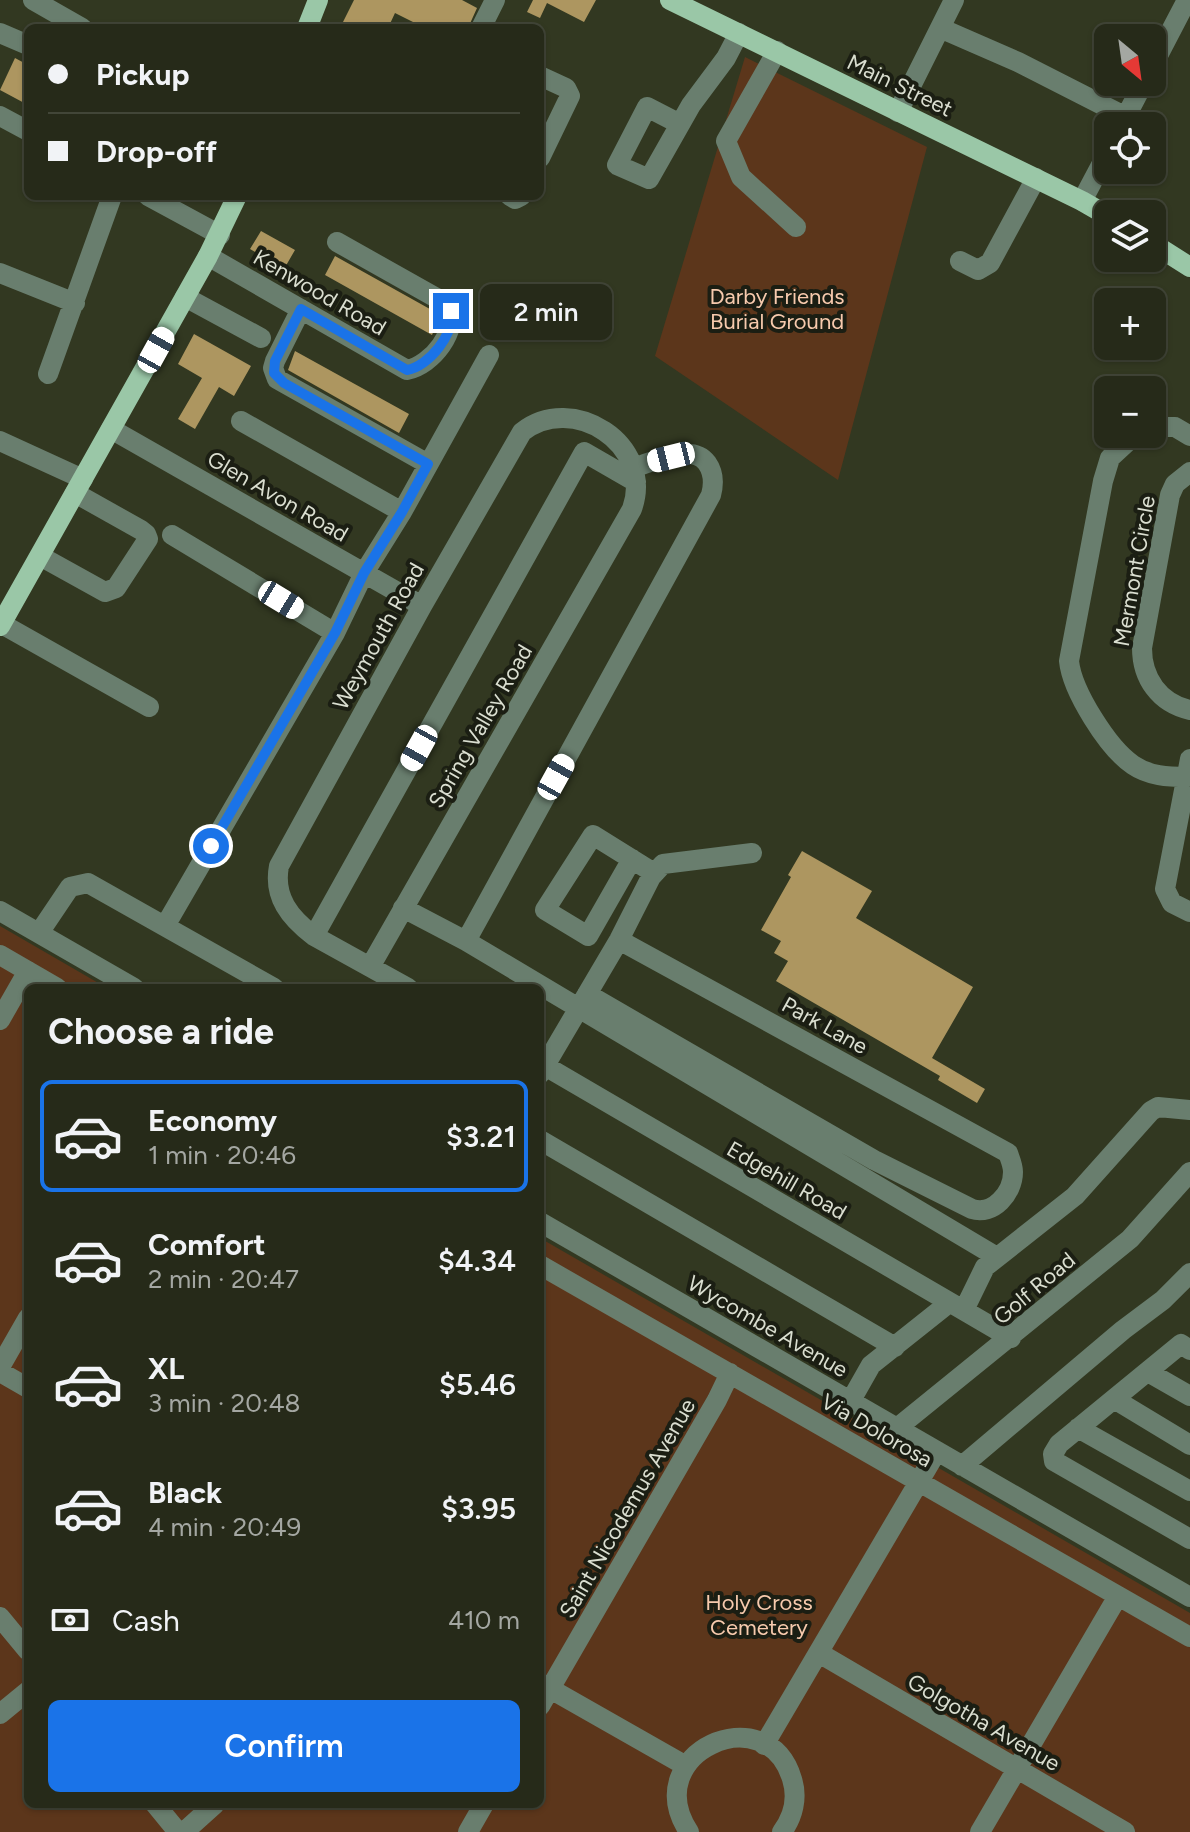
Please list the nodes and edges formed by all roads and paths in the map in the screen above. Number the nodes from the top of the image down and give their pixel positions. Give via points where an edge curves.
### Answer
1 (33, 0) edge
2 (318, 0) edge
3 (495, 0) edge
4 (954, 0) edge
5 (1187, 0) edge
6 (682, 3) edge
7 (75, 24) edge
8 (309, 24) edge
9 (483, 24) edge
10 (940, 28) junction
11 (0, 33) edge
12 (739, 33) junction
13 (1166, 40) edge
14 (24, 43) edge
15 (777, 51) junction
16 (544, 78) edge
17 (898, 112) junction
18 (1106, 112) edge
19 (0, 116) edge
20 (547, 124) edge
21 (680, 124) dead end
22 (24, 129) edge
23 (1036, 178) junction
24 (1094, 178) edge
25 (111, 200) edge
26 (155, 200) edge
27 (235, 200) edge
28 (1082, 201) junction
29 (1094, 208) edge
30 (796, 227) dead end
31 (220, 235) junction
32 (337, 242) dead end
33 (1166, 251) edge
34 (208, 256) junction
35 (960, 261) dead end
36 (1189, 265) edge
37 (0, 273) edge
38 (185, 297) junction
39 (75, 303) junction
40 (301, 309) junction
41 (261, 338) dead end
42 (489, 355) dead end
43 (48, 374) dead end
44 (241, 421) dead end
45 (1166, 427) edge
46 (111, 429) junction
47 (1190, 436) edge
48 (0, 441) edge
49 (1121, 448) edge
50 (428, 464) junction
51 (1190, 472) edge
52 (635, 475) junction
53 (79, 486) junction
54 (402, 512) junction
55 (172, 535) dead end
56 (40, 556) junction
57 (364, 573) junction
58 (422, 606) junction
59 (1, 624) edge
60 (335, 633) junction
61 (149, 707) dead end
62 (1190, 710) edge
63 (1188, 768) edge
64 (752, 853) dead end
65 (632, 859) junction
66 (654, 873) junction
67 (611, 896) junction
68 (403, 908) junction
69 (635, 909) junction
70 (0, 911) edge
71 (1190, 912) edge
72 (165, 926) junction
73 (39, 933) junction
74 (314, 936) junction
75 (619, 940) junction
76 (466, 941) junction
77 (0, 955) edge
78 (370, 967) junction
79 (28, 971) junction
80 (50, 984) edge
81 (127, 984) edge
82 (267, 984) edge
83 (401, 984) edge
84 (582, 1002) junction
85 (0, 1020) edge
86 (544, 1064) edge
87 (544, 1068) edge
88 (1190, 1110) edge
89 (544, 1142) edge
90 (1190, 1172) edge
91 (544, 1224) edge
92 (997, 1257) junction
93 (544, 1267) edge
94 (1190, 1273) edge
95 (956, 1307) junction
96 (24, 1325) edge
97 (1011, 1338) junction
98 (1187, 1344) edge
99 (895, 1347) junction
100 (0, 1370) edge
101 (1148, 1372) junction
102 (730, 1373) junction
103 (24, 1385) edge
104 (1190, 1396) edge
105 (1114, 1399) junction
106 (850, 1402) junction
107 (897, 1428) junction
108 (1078, 1428) junction
109 (1190, 1445) edge
110 (937, 1451) junction
111 (967, 1469) junction
112 (919, 1482) junction
113 (1190, 1491) edge
114 (1190, 1539) edge
115 (1118, 1596) junction
116 (1190, 1597) edge
117 (0, 1617) edge
118 (1190, 1637) edge
119 (24, 1646) edge
120 (819, 1653) junction
121 (544, 1690) edge
122 (544, 1693) edge
123 (24, 1694) edge
124 (0, 1714) edge
125 (764, 1745) junction
126 (686, 1766) junction
127 (1016, 1768) junction
128 (159, 1808) edge
129 (210, 1808) edge
130 (482, 1808) edge
131 (181, 1832) edge
132 (468, 1832) edge
133 (689, 1832) edge
134 (782, 1832) edge
135 (980, 1832) edge
136 (1125, 1832) edge

1 - 7 street
2 - 8 main road
3 - 9 street
4 - 10 street
5 - 13 street
6 - 12 main road, Main Street
10 - 17 street
10 - 18 street via 1018,62
11 - 14 street
12 - 15 main road, Main Street
12 - 21 street
15 - 17 main road, Main Street
15 - 30 street via 726,141 741,177
16 - 20 street via 566,88 570,96
17 - 23 main road, Main Street
19 - 22 street
23 - 28 main road, Main Street
23 - 35 street via 990,263 978,270
24 - 28 street
25 - 39 street
26 - 31 street
27 - 31 main road
28 - 29 main road, Main Street
31 - 34 main road
32 - 40 street, Kenwood Road via 449,305 453,319 435,354 407,370
33 - 36 main road
34 - 38 main road
34 - 40 street, Kenwood Road
37 - 39 street
38 - 41 street
38 - 46 main road
39 - 43 street
40 - 50 street via 275,361 277,379
42 - 50 street
44 - 54 street
45 - 47 street
46 - 53 main road
46 - 57 street, Glen Avon Road
48 - 53 street
49 - 63 street via 1110,458 1103,481 1069,661 1071,676 1081,700 1132,765 1162,776
50 - 54 street
51 - 62 street, Mermont Circle via 1170,495 1142,648 1150,683 1166,700
52 - 58 street, Weymouth Road via 630,456 612,437 572,419 544,419 522,432
52 - 68 street, Spring Valley Road via 632,509
52 - 74 street via 584,452
52 - 76 street via 686,453 700,456 714,478 711,495
53 - 56 main road
53 - 56 street via 148,539 110,592
54 - 57 street
55 - 60 street
56 - 59 main road
57 - 58 street, Glen Avon Road
57 - 60 street
58 - 74 street, Weymouth Road via 279,866 277,887 284,905
59 - 61 street
60 - 72 street
63 - 71 street via 1165,889 1172,903
64 - 66 street via 663,864
65 - 66 street
65 - 67 street
65 - 67 street via 593,835 545,910 588,936
66 - 69 street
67 - 69 street
68 - 76 street
68 - 78 street, Spring Valley Road
69 - 75 street
70 - 73 street
72 - 73 street via 88,883 65,892
72 - 82 street
73 - 81 street
74 - 78 street
75 - 84 street
75 - 84 street, Park Lane via 1008,1153 1013,1173 1008,1190 991,1210 972,1209
76 - 84 street
77 - 79 street
78 - 83 street
79 - 80 street
79 - 85 street
84 - 86 street
84 - 92 street
87 - 95 street, Edgehill Road
88 - 92 street via 1151,1111 1075,1196
89 - 99 street
90 - 97 street, Golf Road via 1130,1239
91 - 106 street, Wycombe Avenue
92 - 95 street
93 - 102 street, Via Dolorosa
94 - 111 street
95 - 97 street, Edgehill Road
95 - 99 street
96 - 100 street
97 - 107 street, Golf Road
98 - 101 street
99 - 106 street via 871,1365
100 - 103 street
101 - 104 street
101 - 105 street
102 - 112 street, Via Dolorosa
102 - 121 street, Saint Nicodemus Avenue
105 - 108 street
105 - 109 street
106 - 107 street, Wycombe Avenue
107 - 110 street, Wycombe Avenue
108 - 113 street
108 - 114 street via 1059,1444 1054,1461
110 - 111 street, Wycombe Avenue
110 - 112 street
111 - 116 street, Wycombe Avenue
112 - 115 street, Via Dolorosa
112 - 120 street
115 - 118 street, Via Dolorosa
115 - 127 street
117 - 119 street
120 - 125 street
120 - 127 street, Golgotha Avenue
122 - 126 street
123 - 124 street
125 - 126 street via 740,1738 716,1741
125 - 134 street via 782,1759 795,1790 793,1810
126 - 133 street via 677,1801
127 - 135 street
127 - 136 street, Golgotha Avenue
128 - 131 street
129 - 131 street
130 - 132 street

